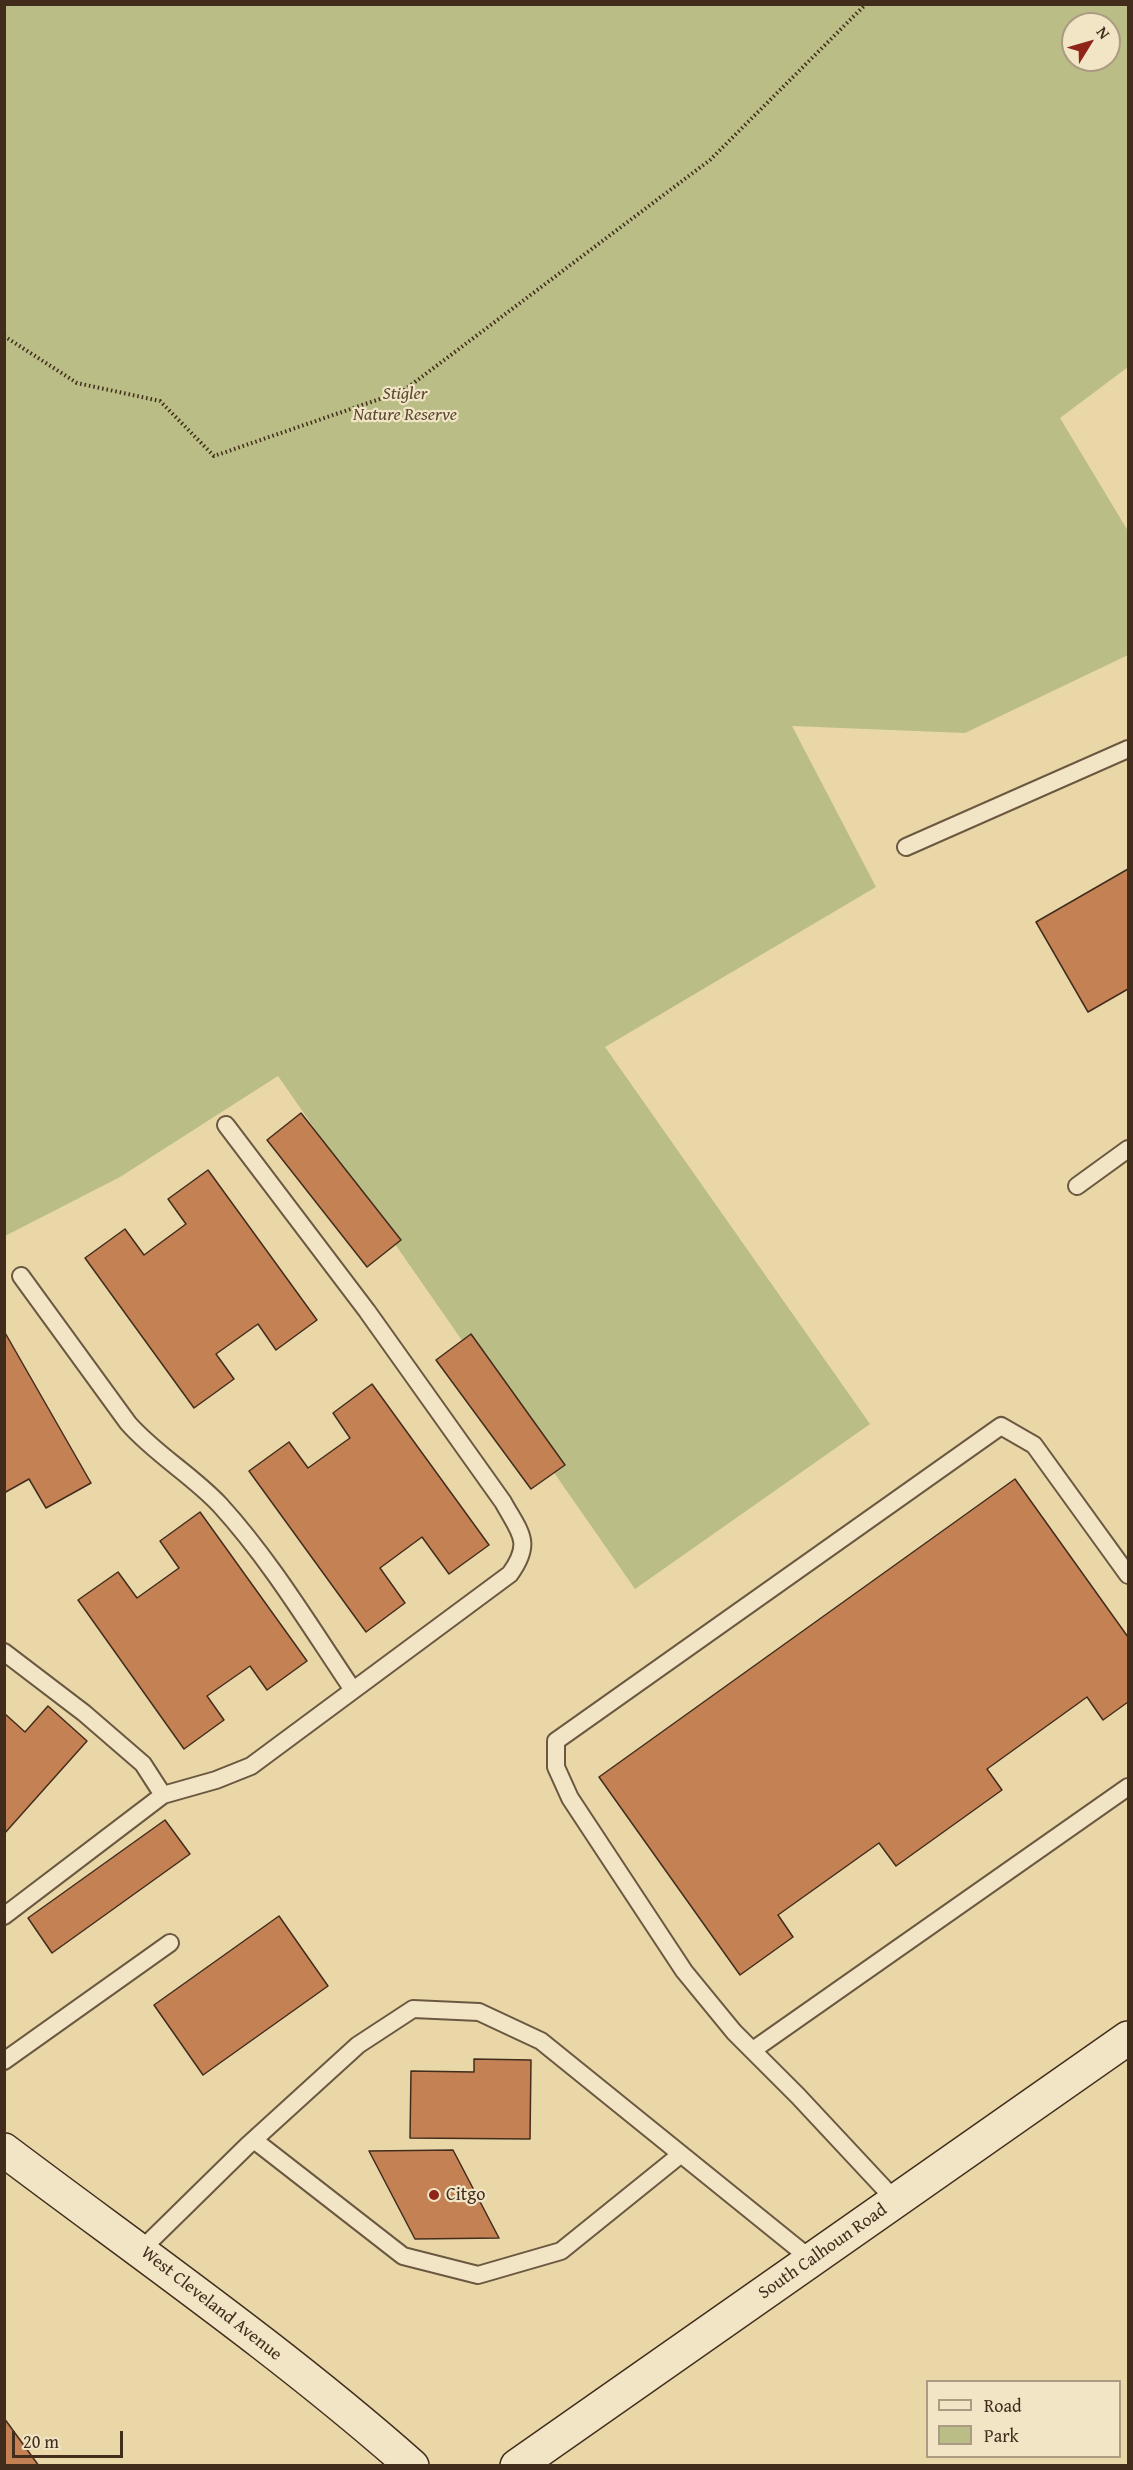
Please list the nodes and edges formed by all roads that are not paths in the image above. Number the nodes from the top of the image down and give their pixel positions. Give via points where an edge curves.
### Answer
1 (1128, 749) edge
2 (906, 847) dead end
3 (226, 1125) dead end
4 (1128, 1149) edge
5 (1077, 1186) dead end
6 (21, 1276) dead end
7 (1128, 1575) edge
8 (4, 1652) edge
9 (353, 1690) junction
10 (1128, 1787) edge
11 (164, 1795) junction
12 (4, 1916) edge
13 (170, 1943) dead end
14 (1128, 2038) edge
15 (753, 2050) junction
16 (4, 2061) edge
17 (254, 2140) junction
18 (4, 2150) edge
19 (680, 2155) junction
20 (896, 2201) junction
21 (141, 2250) junction
22 (812, 2260) junction
23 (412, 2466) edge
24 (517, 2466) edge

1 - 2 lane
3 - 9 lane via 367,1311 504,1502 524,1547 510,1574
4 - 5 lane
6 - 9 lane via 144,1442 217,1502 249,1539
7 - 15 lane via 1034,1445 1001,1425 556,1741 556,1767 570,1798 684,1971
8 - 11 lane via 143,1764
9 - 11 lane via 250,1766
10 - 15 lane
11 - 12 lane
13 - 16 lane
14 - 20 street, South Calhoun Road
15 - 20 lane
17 - 19 lane via 403,2256 478,2275 561,2251
17 - 19 lane via 358,2045 413,2009 479,2013 542,2041
17 - 21 lane
18 - 21 street, West Cleveland Avenue
19 - 22 lane
20 - 22 street, South Calhoun Road
21 - 23 street, West Cleveland Avenue via 366,2425
22 - 24 street, South Calhoun Road

